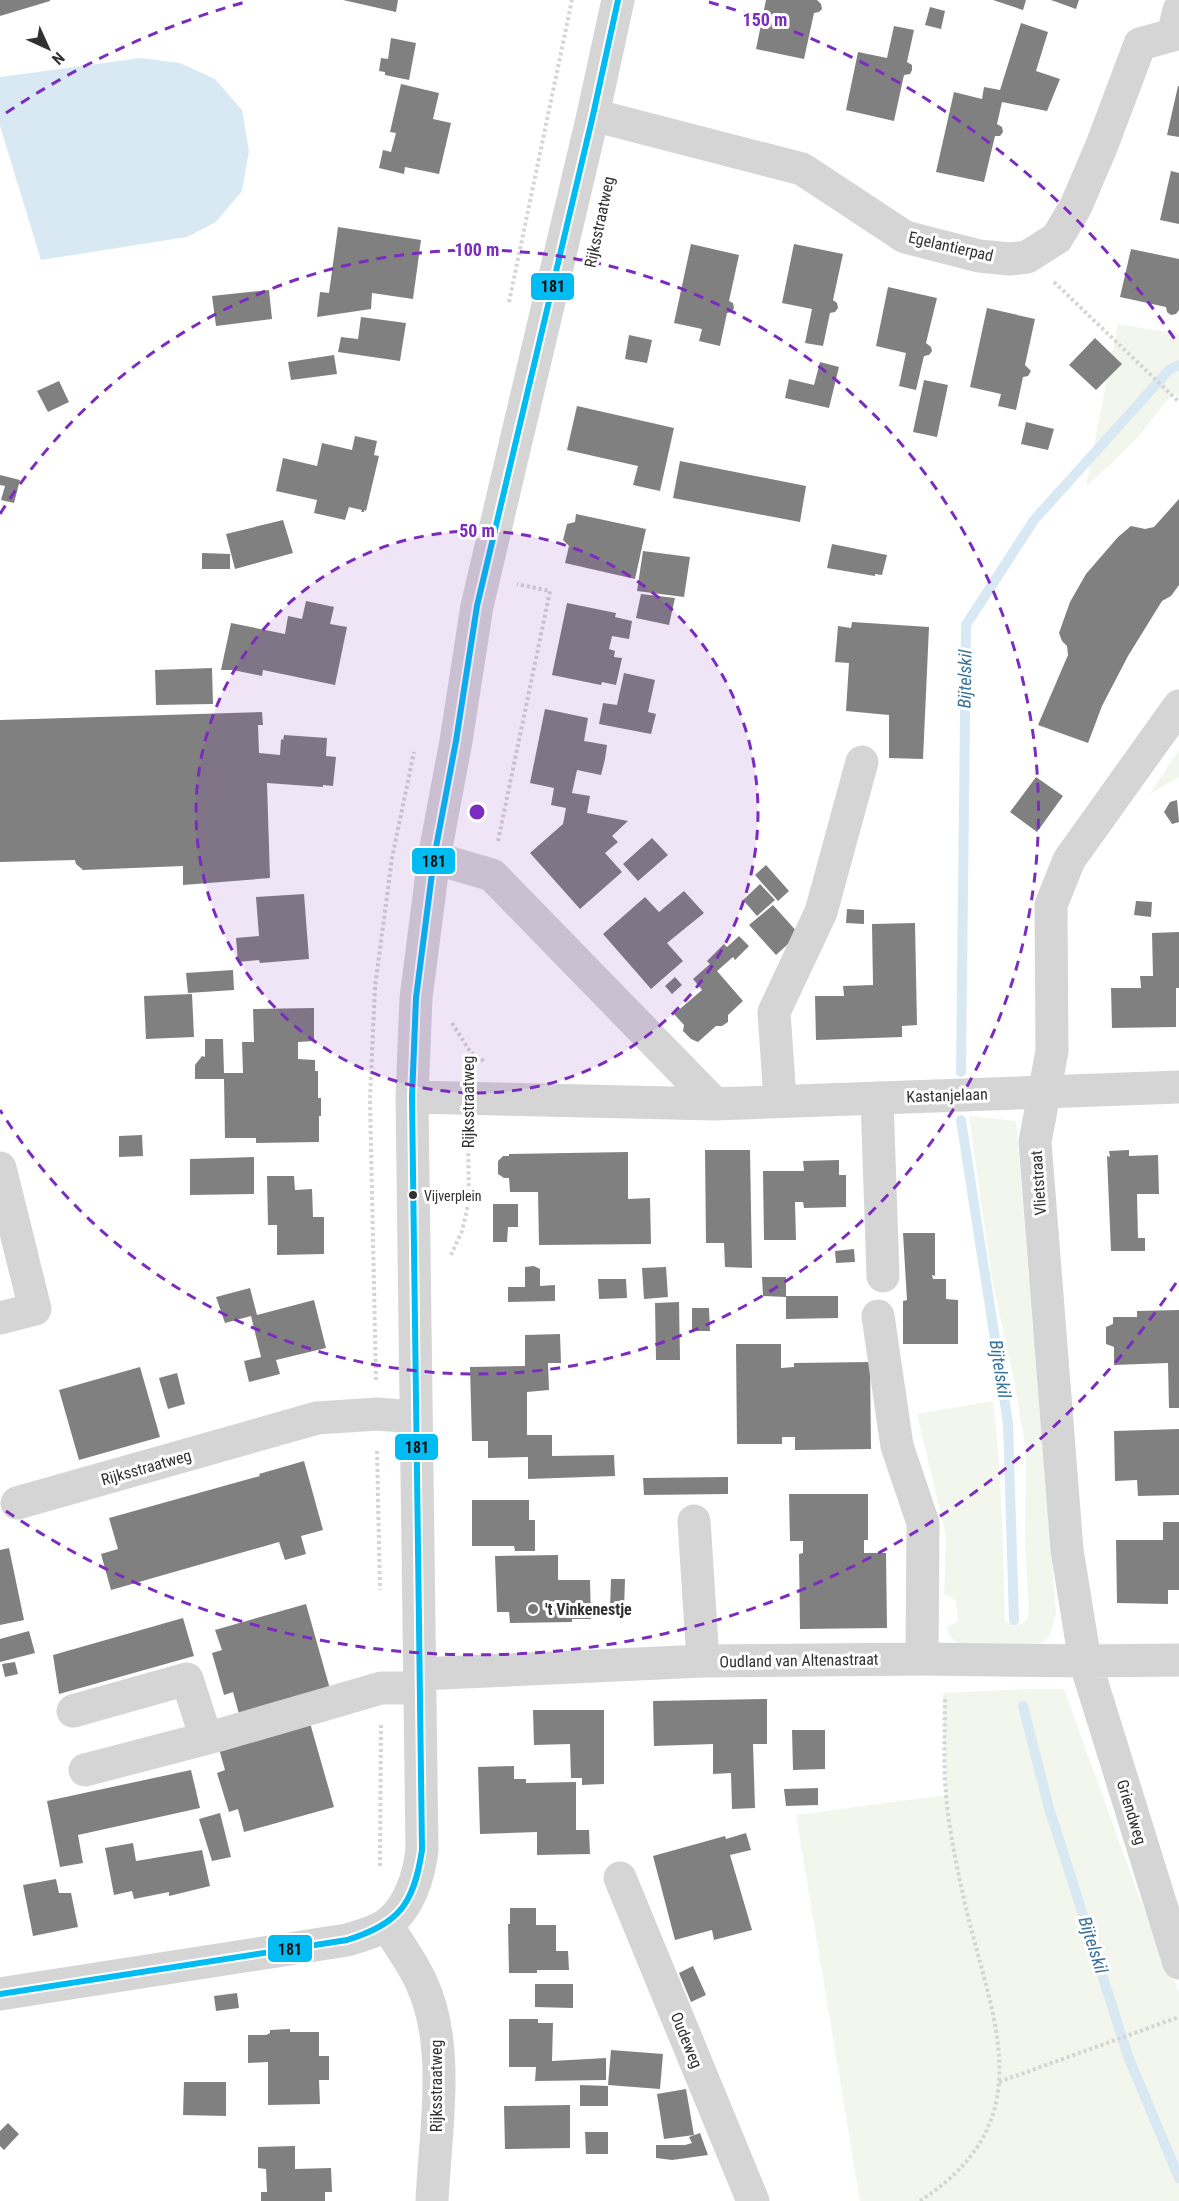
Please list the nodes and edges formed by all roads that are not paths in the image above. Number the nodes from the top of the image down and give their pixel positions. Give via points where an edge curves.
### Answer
1 (618, 0) edge
2 (1179, 10) edge
3 (593, 115) junction
4 (1179, 706) edge
5 (862, 762) dead end
6 (434, 858) junction
7 (1179, 1087) edge
8 (1044, 1092) junction
9 (412, 1097) junction
10 (876, 1098) junction
11 (780, 1100) junction
12 (715, 1104) junction
13 (0, 1168) edge
14 (883, 1276) dead end
15 (878, 1316) dead end
16 (0, 1318) edge
17 (416, 1417) junction
18 (17, 1503) dead end
19 (694, 1521) dead end
20 (933, 1659) junction
21 (1179, 1660) edge
22 (703, 1661) junction
23 (1085, 1661) junction
24 (420, 1681) junction
25 (73, 1711) dead end
26 (206, 1738) junction
27 (85, 1770) dead end
28 (620, 1878) dead end
29 (387, 1925) junction
30 (1179, 1963) edge
31 (0, 1994) edge
32 (432, 2201) edge
33 (753, 2201) edge

1 - 3 street, Rijksstraatweg
2 - 3 street, Egelantierpad via 1173,35 1140,44 1076,206 1057,238 1027,257 979,256 904,237 802,169
3 - 6 street, Rijksstraatweg via 477,606
4 - 8 street, Vlietstraat via 1069,860 1051,905 1052,1051
5 - 11 street via 821,912 774,1012
6 - 9 street, Rijksstraatweg via 416,998
6 - 12 street via 492,874
7 - 8 street, Kastanjelaan
8 - 10 street, Kastanjelaan
8 - 23 street, Vlietstraat via 1035,1143 1067,1550
9 - 12 street
9 - 17 street, Rijksstraatweg
10 - 11 street, Kastanjelaan
10 - 14 street
11 - 12 street, Kastanjelaan
13 - 16 street via 35,1309
15 - 20 street via 897,1446 923,1523
17 - 18 street, Rijksstraatweg via 377,1414 317,1419
17 - 24 street, Rijksstraatweg
19 - 22 street
20 - 22 street, Oudland van Altenastraat
20 - 23 street, Oudland van Altenastraat
21 - 23 street, Oudland van Altenastraat
22 - 24 street, Oudland van Altenastraat
23 - 30 street, Griendweg
24 - 26 street, Oudland van Altenastraat via 381,1688
24 - 29 street, Rijksstraatweg via 419,1874 402,1910
25 - 26 street via 187,1678
26 - 27 street, Oudland van Altenastraat
28 - 33 street, Oudeweg
29 - 31 street via 347,1940
29 - 32 street, Rijksstraatweg via 422,1984 436,2030 439,2102

